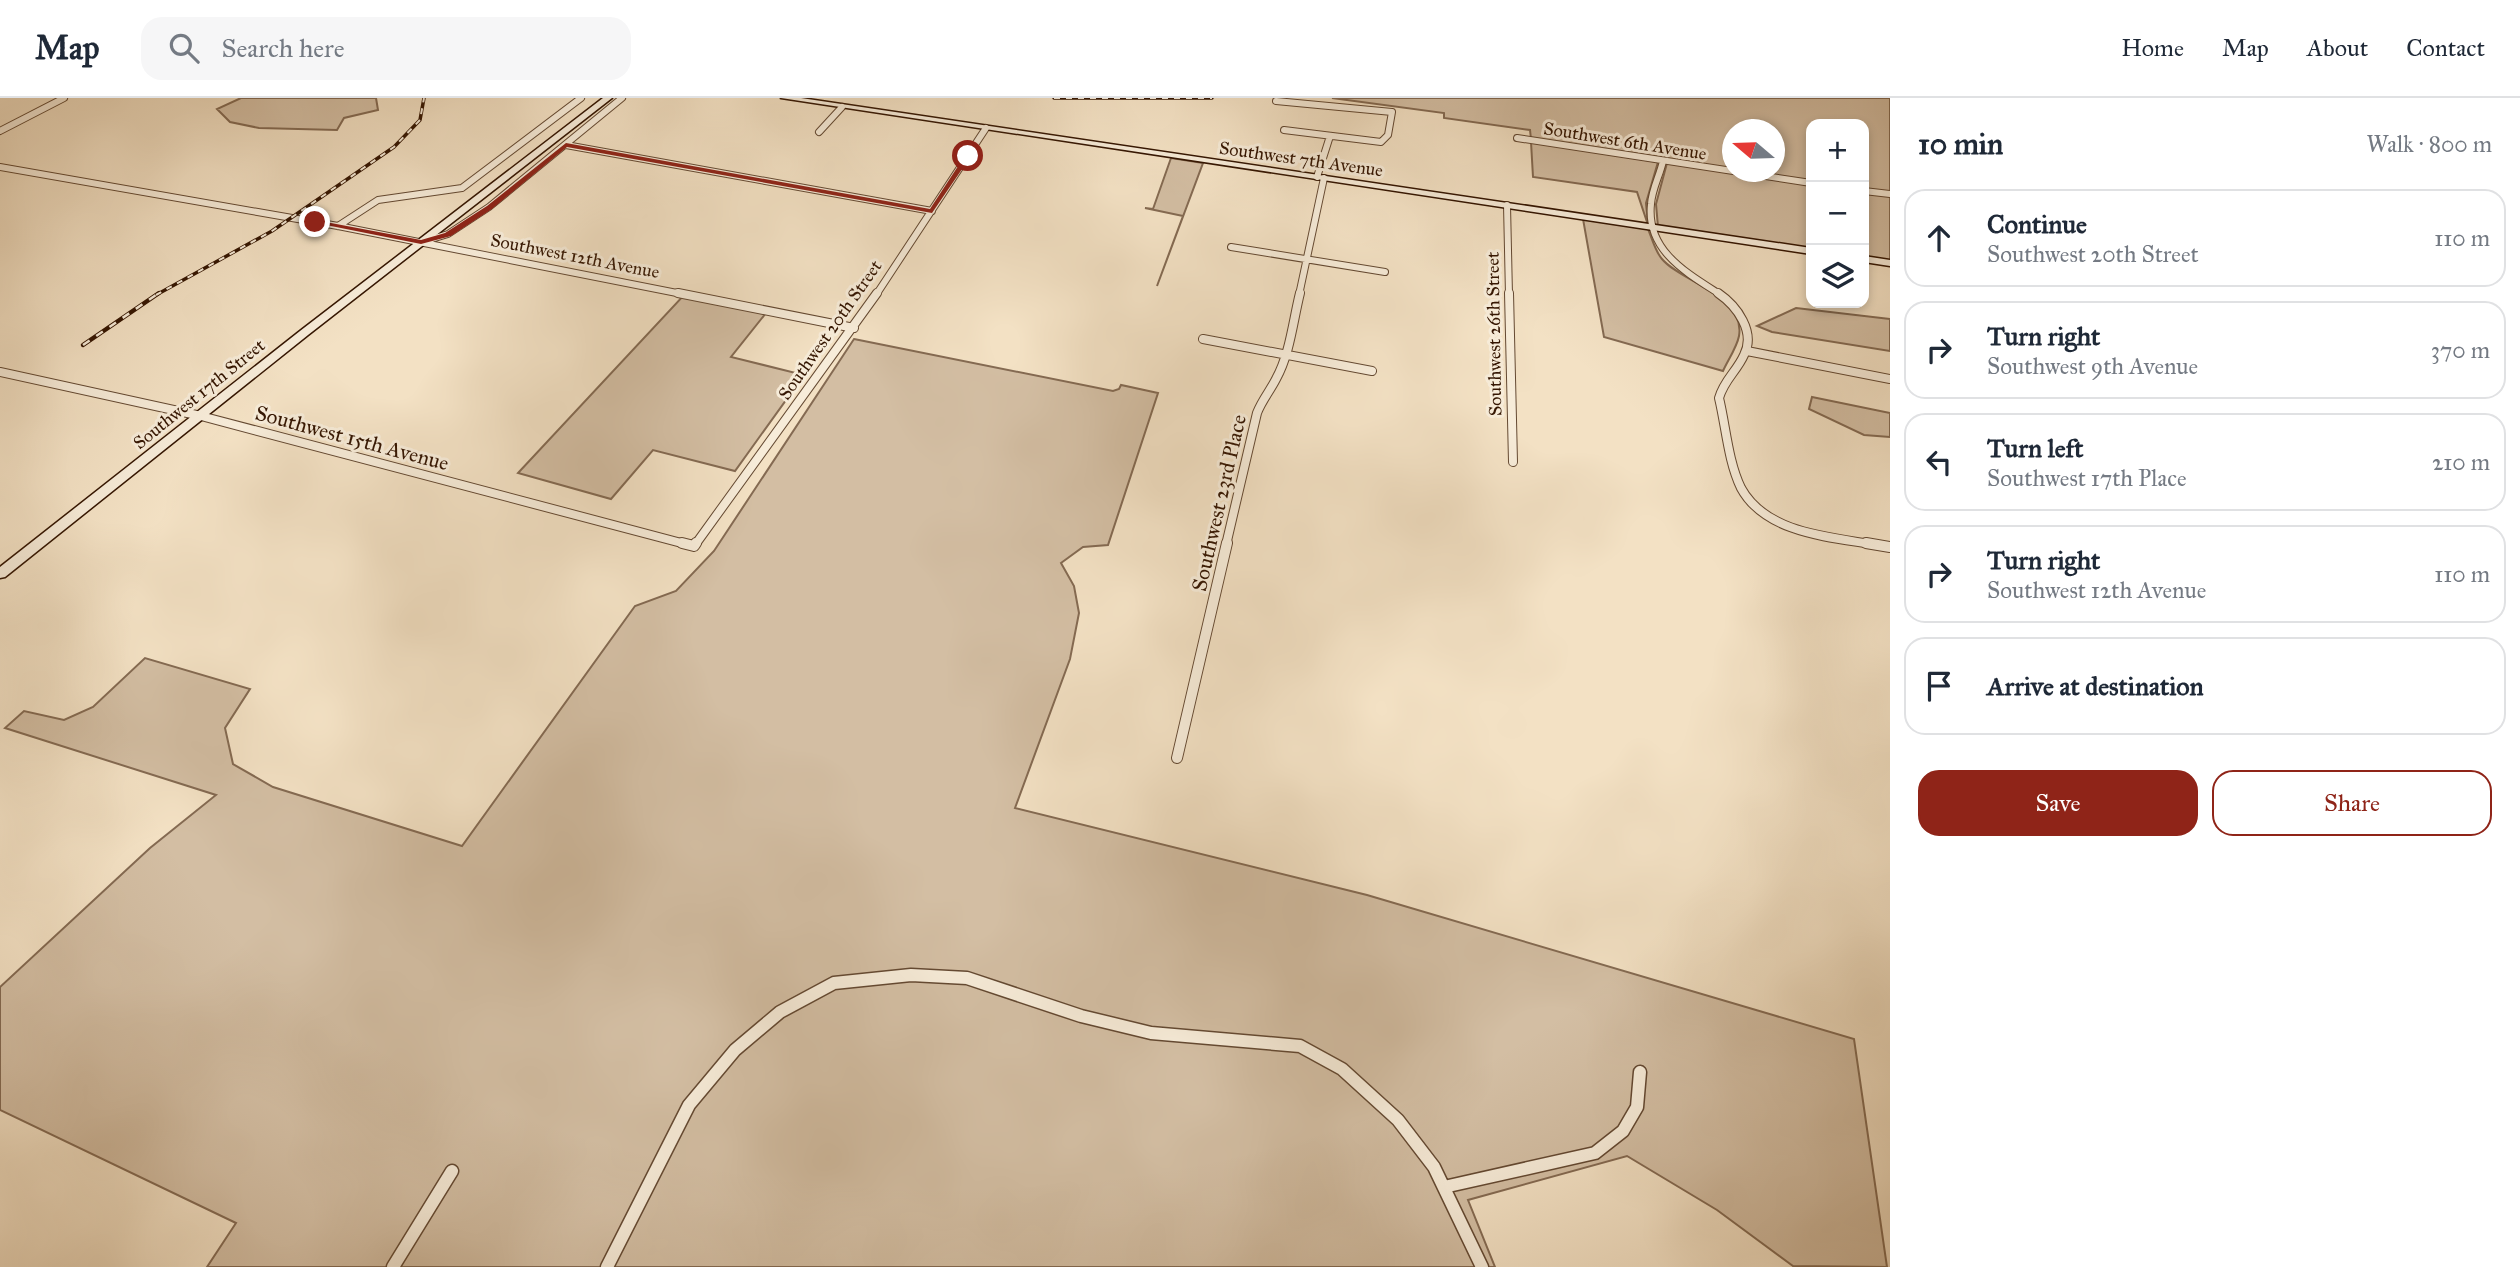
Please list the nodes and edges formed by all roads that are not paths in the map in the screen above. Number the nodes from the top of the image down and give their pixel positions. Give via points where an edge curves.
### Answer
1 (64, 98) edge
2 (582, 98) edge
3 (597, 98) edge
4 (608, 98) edge
5 (622, 98) edge
6 (785, 98) edge
7 (1276, 101) dead end
8 (842, 107) junction
9 (986, 128) junction
10 (1284, 130) dead end
11 (0, 131) edge
12 (819, 132) dead end
13 (1330, 136) junction
14 (1517, 138) dead end
15 (566, 145) junction
16 (1663, 161) junction
17 (0, 167) edge
18 (1320, 177) junction
19 (1806, 182) edge
20 (1869, 192) edge
21 (1890, 194) edge
22 (1507, 205) junction
23 (932, 211) junction
24 (338, 226) junction
25 (1653, 228) junction
26 (421, 242) junction
27 (1231, 247) dead end
28 (1806, 250) edge
29 (1308, 259) junction
30 (1869, 260) edge
31 (1890, 263) edge
32 (1385, 272) dead end
33 (854, 328) junction
34 (1203, 340) dead end
35 (1747, 351) junction
36 (1285, 355) junction
37 (1372, 371) dead end
38 (0, 372) edge
39 (1890, 379) edge
40 (201, 416) junction
41 (1513, 462) dead end
42 (694, 546) joint
43 (1890, 547) edge
44 (0, 574) edge
45 (1177, 758) dead end
46 (1640, 1072) dead end
47 (452, 1171) dead end
48 (1444, 1187) junction
49 (393, 1267) edge
50 (607, 1267) edge
51 (1482, 1267) edge

1 - 11 street
2 - 24 street via 462,188 378,200
3 - 26 main road, Southwest 17th Street
4 - 26 main road, Southwest 17th Street
5 - 15 street
6 - 8 main road, Southwest 7th Avenue
7 - 13 street via 1392,112 1388,135 1381,142
8 - 9 main road, Southwest 7th Avenue
8 - 12 street
9 - 18 main road, Southwest 7th Avenue
9 - 23 street, Southwest 20th Street
10 - 13 street
13 - 18 street, Southwest 23rd Place
14 - 16 street, Southwest 6th Avenue
15 - 23 street
15 - 26 street via 468,222
16 - 19 street, Southwest 6th Avenue
16 - 25 street via 1651,204
17 - 24 street, Southwest 12th Avenue
18 - 22 main road, Southwest 7th Avenue
18 - 29 street, Southwest 23rd Place
20 - 21 street
22 - 25 main road, Southwest 7th Avenue
22 - 41 street, Southwest 26th Street
23 - 33 street, Southwest 20th Street
24 - 26 street, Southwest 12th Avenue
25 - 28 main road, Southwest 7th Avenue
25 - 35 street via 1661,252 1675,267 1742,313
26 - 33 street, Southwest 12th Avenue
26 - 40 main road, Southwest 17th Street
27 - 29 street
29 - 32 street
29 - 36 street, Southwest 23rd Place
30 - 31 main road
33 - 42 street, Southwest 20th Street
34 - 36 street
35 - 39 street
35 - 43 street via 1723,383 1719,398 1741,488 1752,505 1766,518 1791,527
36 - 37 street
36 - 45 street, Southwest 23rd Place via 1257,413
38 - 40 street, Southwest 15th Avenue
40 - 42 street, Southwest 15th Avenue
40 - 44 main road, Southwest 17th Street
46 - 48 street via 1637,1107 1623,1130 1595,1153
47 - 49 street
48 - 50 street via 1398,1120 1342,1069 1300,1046 1151,1033 1081,1016 967,978 911,975 834,983 780,1012 735,1050 689,1105
48 - 51 street

